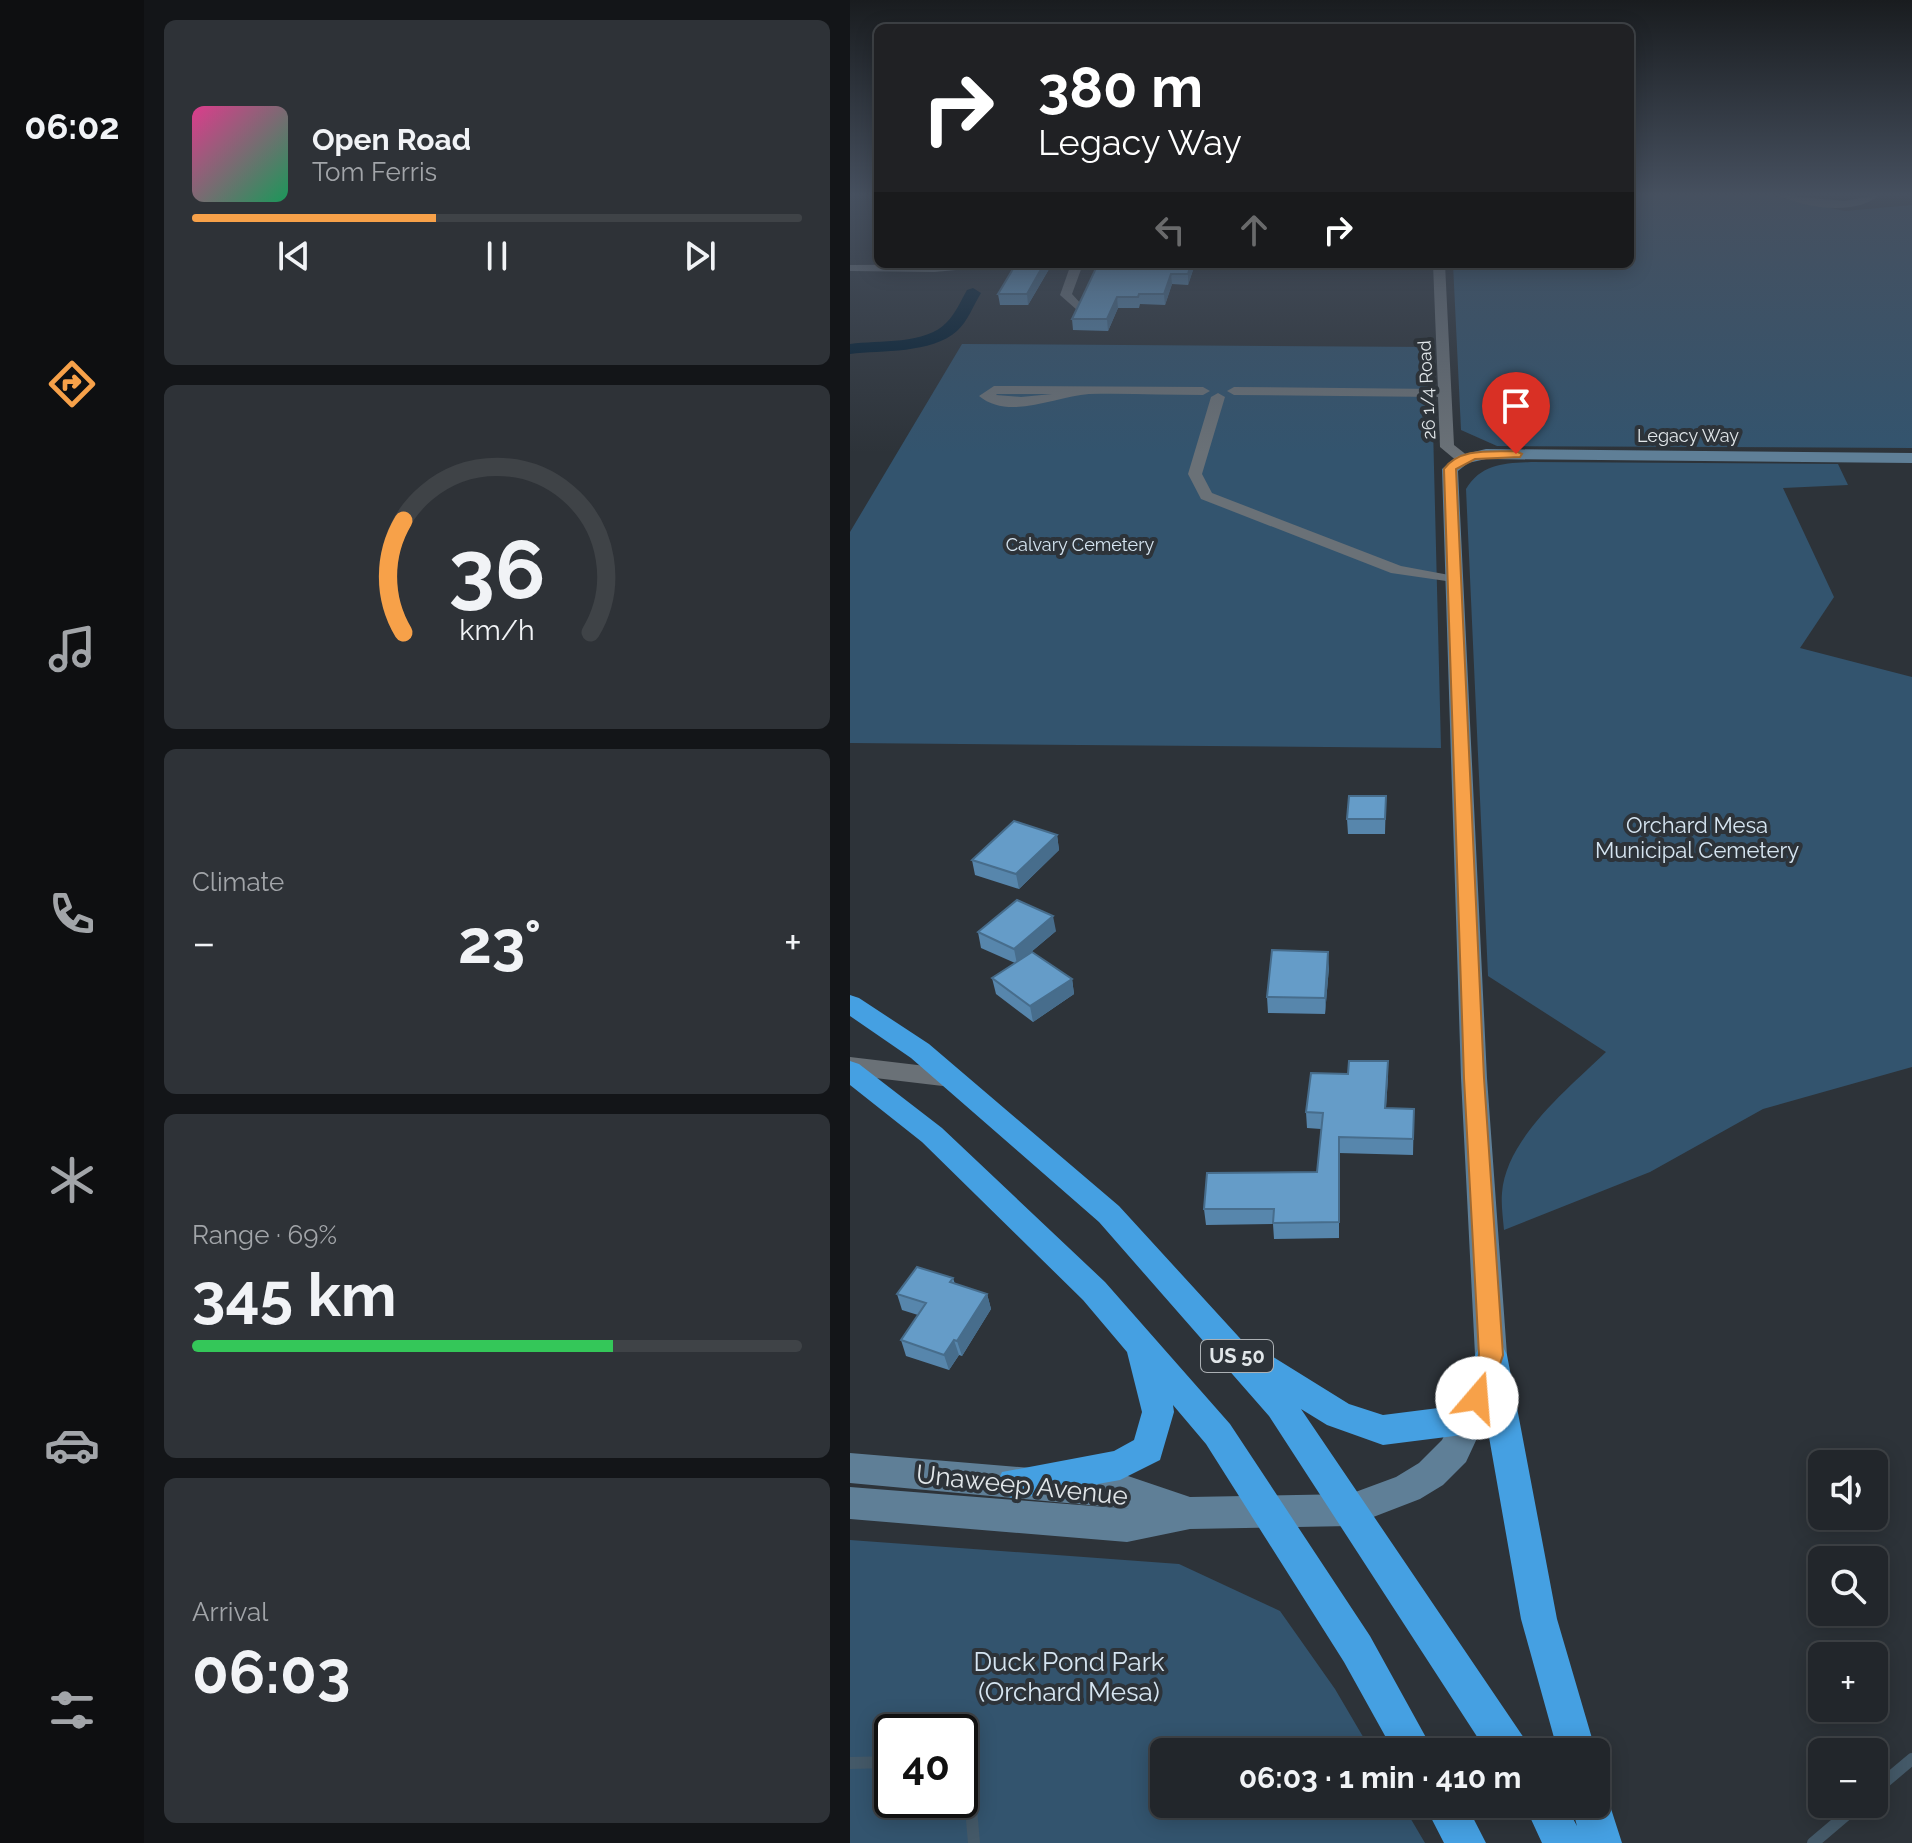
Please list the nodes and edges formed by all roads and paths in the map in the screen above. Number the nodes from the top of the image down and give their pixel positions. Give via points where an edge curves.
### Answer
1 (1071, 281) edge
2 (1440, 281) edge
3 (1077, 306) edge
4 (1086, 390) junction
5 (1445, 393) junction
6 (1210, 394) junction
7 (1912, 458) edge
8 (1463, 459) junction
9 (1454, 580) junction
10 (850, 1004) edge
11 (850, 1068) edge
12 (951, 1078) junction
13 (1226, 1344) junction
14 (1141, 1345) junction
15 (1491, 1355) junction
16 (1470, 1419) junction
17 (850, 1468) edge
18 (1014, 1483) junction
19 (850, 1503) edge
20 (1350, 1510) junction
21 (1268, 1511) junction
22 (1190, 1513) junction
23 (1407, 1738) edge
24 (1501, 1738) edge
25 (1573, 1738) edge
26 (1452, 1818) edge
27 (1551, 1818) edge
28 (1595, 1818) edge
29 (1466, 1843) edge
30 (1564, 1843) edge
31 (1602, 1843) edge

1 - 3 street via 1066,295
2 - 5 street, 26 1/4 Road
4 - 4 street via 994,390 986,396 998,401 1055,399
4 - 6 street
5 - 6 street via 1234,391 1221,385
5 - 8 street, 26 1/4 Road via 1447,447
6 - 9 street via 1195,474 1206,496 1397,570
7 - 8 street, Legacy Way via 1486,454
8 - 9 street via 1450,469
9 - 15 street via 1473,1063
10 - 12 highway, US 50
11 - 12 street
11 - 14 highway, US 50 via 932,1135 1094,1291
12 - 13 highway, US 50 via 1109,1214
13 - 16 highway via 1339,1415 1383,1430
13 - 20 highway, US 50 via 1281,1406
14 - 18 highway via 1158,1412 1148,1449 1120,1465
14 - 21 highway, US 50 via 1218,1434
15 - 16 street
15 - 25 highway via 1539,1619
16 - 20 street via 1454,1451 1431,1474
17 - 18 street, Unaweep Avenue
18 - 22 street, Unaweep Avenue via 1128,1492
19 - 22 street, Unaweep Avenue via 1127,1526
20 - 21 street, Unaweep Avenue
20 - 24 highway, US 50
21 - 22 street, Unaweep Avenue
21 - 23 highway, US 50
26 - 29 highway
27 - 30 highway
28 - 31 highway

